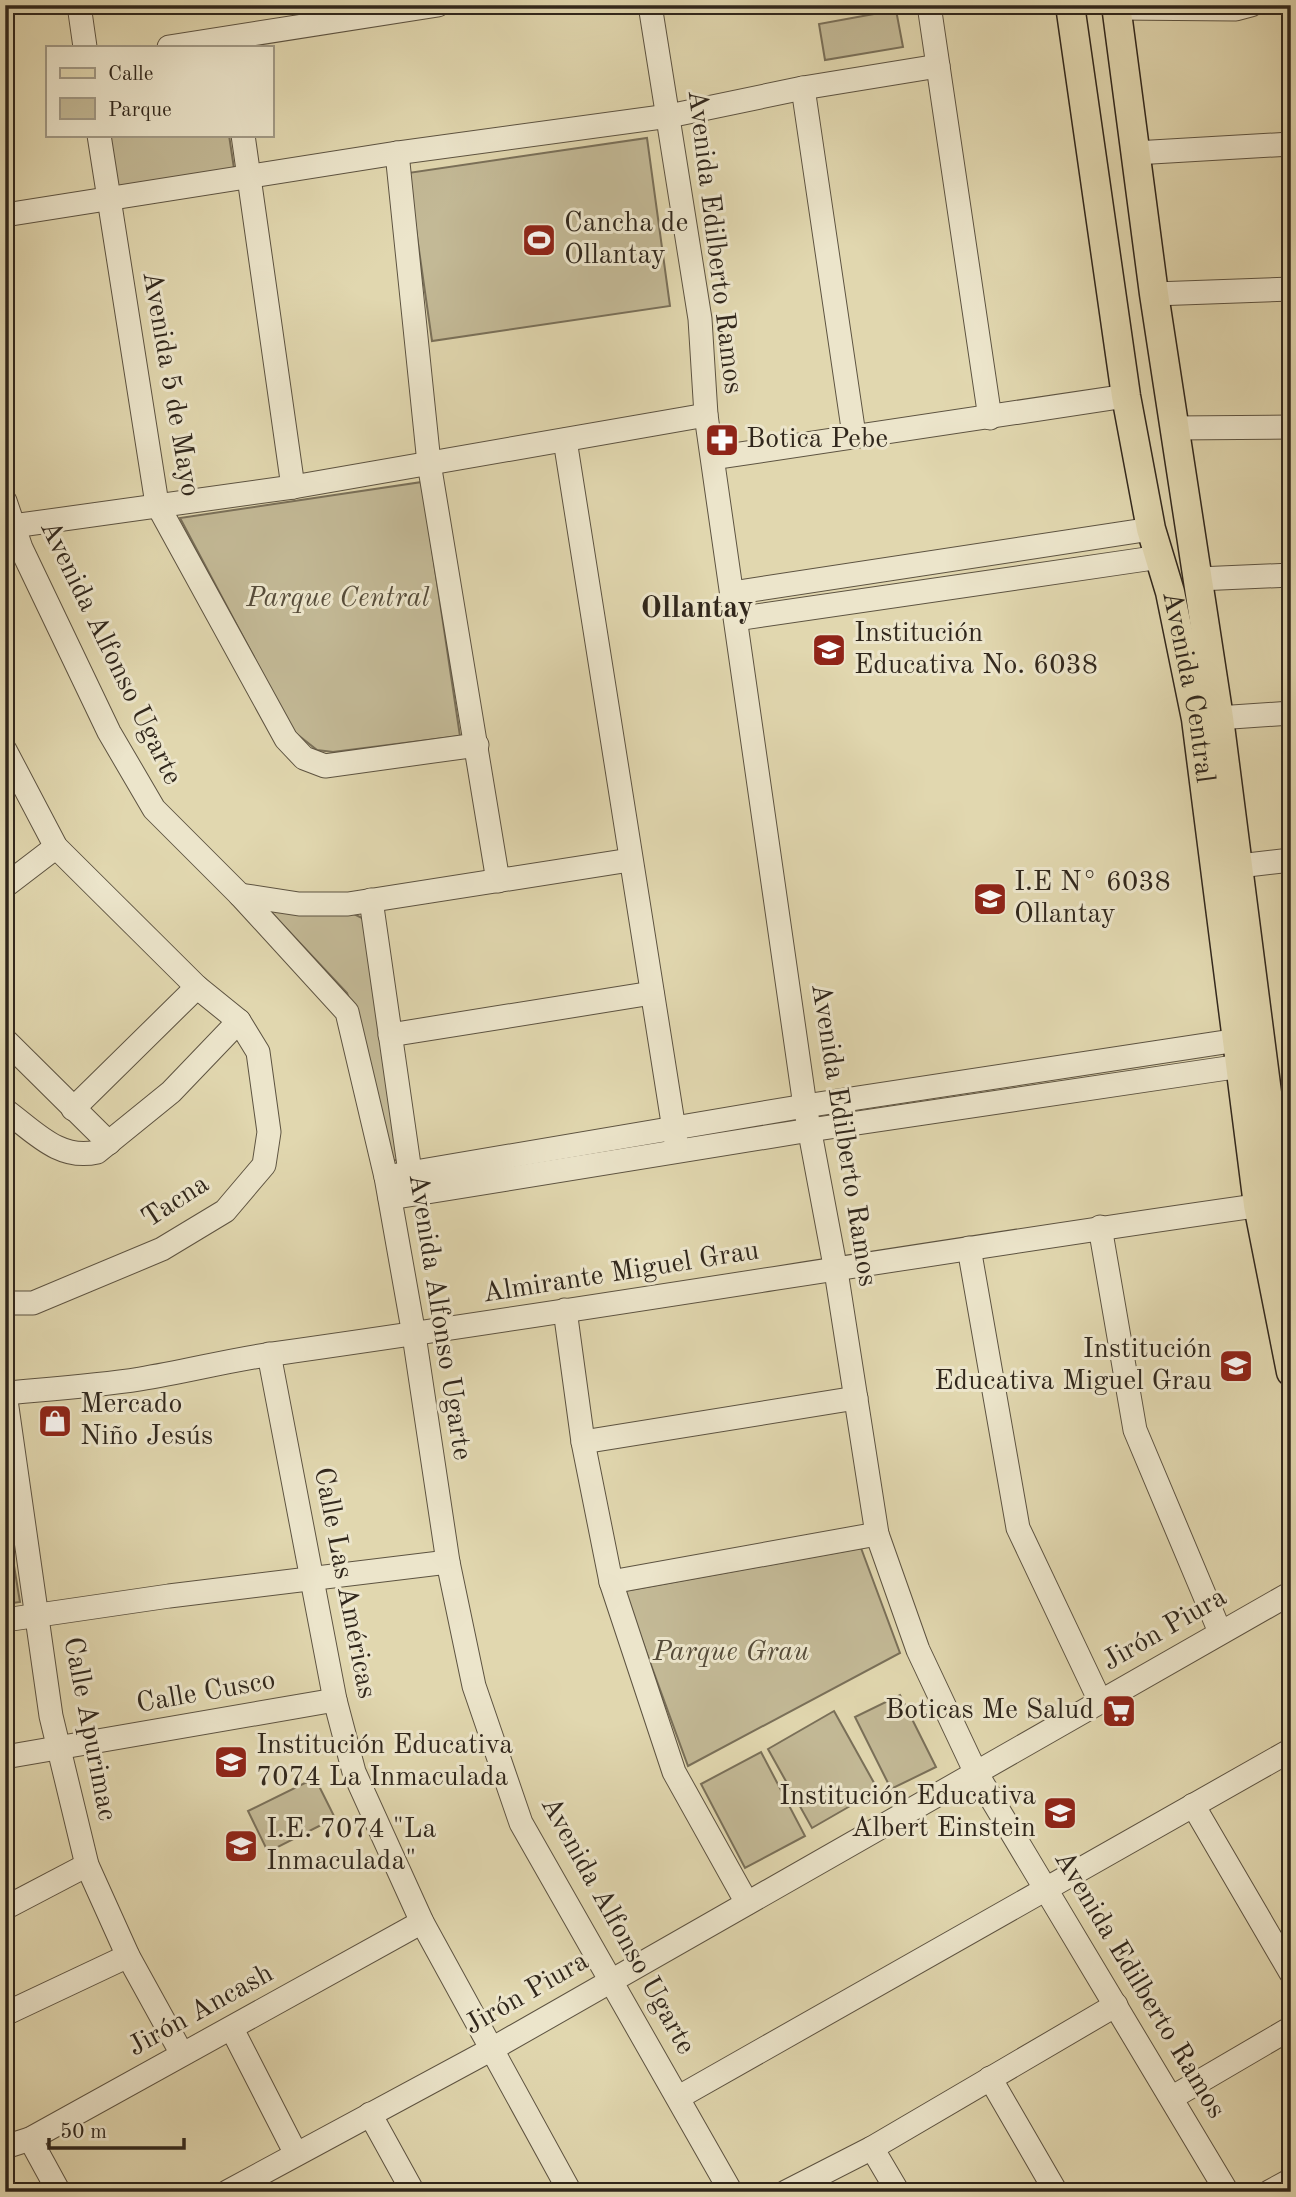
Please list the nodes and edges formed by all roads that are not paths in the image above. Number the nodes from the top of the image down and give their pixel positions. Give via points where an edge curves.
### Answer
1 (79, 5) edge
2 (438, 5) edge
3 (650, 5) edge
4 (929, 5) edge
5 (1070, 5) edge
6 (1251, 5) edge
7 (1116, 7) edge
8 (230, 43) edge
9 (85, 46) edge
10 (184, 46) edge
11 (938, 66) junction
12 (803, 88) junction
13 (669, 116) junction
14 (99, 136) edge
15 (243, 136) edge
16 (1291, 144) edge
17 (397, 153) junction
18 (1135, 153) junction
19 (249, 176) junction
20 (109, 199) junction
21 (5, 215) edge
22 (1291, 289) edge
23 (1154, 293) junction
24 (1126, 396) junction
25 (706, 415) junction
26 (990, 418) junction
27 (1291, 427) edge
28 (1174, 428) junction
29 (854, 435) junction
30 (565, 440) junction
31 (713, 458) junction
32 (429, 463) junction
33 (293, 487) junction
34 (5, 501) edge
35 (157, 504) junction
36 (13, 526) junction
37 (1151, 529) junction
38 (1160, 556) junction
39 (1291, 575) edge
40 (1198, 579) junction
41 (732, 593) junction
42 (736, 619) junction
43 (1291, 713) edge
44 (1207, 718) junction
45 (477, 745) junction
46 (7, 756) edge
47 (56, 847) junction
48 (631, 860) junction
49 (1291, 860) edge
50 (1239, 866) junction
51 (498, 881) junction
52 (5, 886) edge
53 (240, 895) junction
54 (371, 900) junction
55 (197, 987) junction
56 (652, 993) junction
57 (239, 1021) junction
58 (390, 1035) junction
59 (5, 1041) edge
60 (1240, 1053) junction
61 (1007, 1075) junction
62 (1009, 1100) junction
63 (805, 1106) junction
64 (73, 1109) junction
65 (5, 1110) edge
66 (674, 1127) junction
67 (810, 1130) junction
68 (109, 1143) junction
69 (677, 1151) junction
70 (412, 1183) junction
71 (388, 1187) junction
72 (1269, 1204) junction
73 (1100, 1227) junction
74 (968, 1248) junction
75 (1291, 1250) edge
76 (836, 1271) junction
77 (5, 1303) edge
78 (565, 1310) junction
79 (414, 1335) junction
80 (269, 1354) junction
81 (1291, 1372) edge
82 (5, 1393) edge
83 (856, 1398) junction
84 (583, 1442) junction
85 (877, 1534) junction
86 (448, 1562) junction
87 (312, 1579) junction
88 (611, 1582) junction
89 (1291, 1593) edge
90 (37, 1616) junction
91 (5, 1620) edge
92 (1220, 1632) junction
93 (335, 1700) junction
94 (1100, 1701) junction
95 (59, 1750) junction
96 (1291, 1750) edge
97 (5, 1757) edge
98 (975, 1770) junction
99 (1193, 1805) junction
100 (87, 1865) junction
101 (1046, 1888) junction
102 (747, 1903) junction
103 (5, 1909) edge
104 (422, 1922) junction
105 (128, 1956) junction
106 (1291, 1973) edge
107 (610, 1980) junction
108 (1116, 2005) junction
109 (5, 2014) edge
110 (1291, 2028) edge
111 (232, 2029) junction
112 (492, 2049) junction
113 (182, 2054) junction
114 (990, 2078) junction
115 (679, 2097) junction
116 (1173, 2097) junction
117 (370, 2114) junction
118 (30, 2139) junction
119 (5, 2147) edge
120 (872, 2148) junction
121 (296, 2154) junction
122 (1291, 2180) edge
123 (59, 2192) edge
124 (227, 2192) edge
125 (413, 2192) edge
126 (570, 2192) edge
127 (731, 2192) edge
128 (786, 2192) edge
129 (898, 2192) edge
130 (1056, 2192) edge
131 (1227, 2192) edge
132 (1269, 2192) edge

1 - 9 street
2 - 8 street
3 - 13 street, Avenida Edilberto Ramos
4 - 11 street
5 - 24 main road, Avenida Central
6 - 7 street via 1236,9
7 - 18 main road, Avenida Central
8 - 10 street
11 - 12 street
11 - 26 street
12 - 13 street
12 - 29 street
13 - 17 street
13 - 25 street, Avenida Edilberto Ramos via 700,319
14 - 20 street, Avenida 5 de Mayo
15 - 19 street
16 - 18 street
17 - 19 street
17 - 32 street
18 - 23 main road, Avenida Central
19 - 20 street
19 - 33 street
20 - 21 street
20 - 35 street, Avenida 5 de Mayo
22 - 23 street
23 - 28 main road, Avenida Central
24 - 26 street
24 - 37 main road, Avenida Central
25 - 30 street
25 - 31 street, Avenida Edilberto Ramos
26 - 29 street
27 - 28 street
28 - 40 main road, Avenida Central
29 - 31 street
30 - 32 street
30 - 48 street
31 - 41 street, Avenida Edilberto Ramos
32 - 33 street
32 - 45 street
33 - 35 street
34 - 36 street, Avenida Alfonso Ugarte
35 - 36 street
35 - 45 street, Avenida 5 de Mayo via 286,739 304,758 325,766
36 - 53 street, Avenida Alfonso Ugarte via 109,732 154,808
37 - 38 main road, Avenida Central
37 - 41 street
38 - 42 street
38 - 44 main road, Avenida Central
39 - 40 street
40 - 44 main road, Avenida Central
41 - 42 street, Avenida Edilberto Ramos
42 - 63 street, Avenida Edilberto Ramos
43 - 44 street
44 - 50 main road, Avenida Central
44 - 60 main road, Avenida Central
45 - 51 street
46 - 47 street, Tacna
47 - 52 street
47 - 55 street, Tacna
48 - 51 street
48 - 56 street
49 - 50 street
50 - 72 main road, Avenida Central
51 - 54 street
53 - 54 street via 299,904
53 - 71 street, Avenida Alfonso Ugarte via 347,1012
54 - 58 street
55 - 57 street, Tacna
55 - 64 street
56 - 58 street
56 - 66 street
57 - 68 street via 171,1093
57 - 77 street, Tacna via 258,1052 269,1132 264,1165 225,1210 162,1249 33,1303
58 - 70 street
59 - 64 street
60 - 61 street
60 - 62 street
60 - 72 main road, Avenida Central
61 - 62 street
61 - 63 street
62 - 67 street
63 - 66 street
63 - 67 street, Avenida Edilberto Ramos
64 - 68 street
65 - 68 street via 63,1153 86,1155
66 - 69 street
66 - 70 street
67 - 69 street
67 - 76 street, Avenida Edilberto Ramos
69 - 70 street
70 - 71 street
71 - 79 street, Avenida Alfonso Ugarte
72 - 73 street, Almirante Miguel Grau
72 - 75 main road, Avenida Central
72 - 81 main road, Avenida Central
73 - 74 street, Almirante Miguel Grau
73 - 92 street via 1135,1430
74 - 76 street, Almirante Miguel Grau
74 - 94 street via 1018,1528
76 - 78 street, Almirante Miguel Grau
76 - 83 street, Avenida Edilberto Ramos
78 - 79 street, Almirante Miguel Grau
78 - 84 street
79 - 80 street, Almirante Miguel Grau
79 - 86 street, Avenida Alfonso Ugarte
80 - 82 street, Almirante Miguel Grau via 139,1379
80 - 87 street, Calle Las Américas
82 - 90 street, Calle Apurimac
83 - 84 street
83 - 85 street, Avenida Edilberto Ramos
84 - 88 street
85 - 88 street
85 - 98 street, Avenida Edilberto Ramos via 918,1650
86 - 87 street
86 - 107 street, Avenida Alfonso Ugarte via 474,1686 521,1823
87 - 90 street
87 - 93 street, Calle Las Américas
88 - 102 street via 674,1772
89 - 92 street, Jirón Piura
90 - 91 street
90 - 95 street, Calle Apurimac
92 - 94 street, Jirón Piura
93 - 95 street, Calle Cusco
93 - 104 street, Calle Las Américas via 354,1772
94 - 98 street, Jirón Piura
95 - 97 street, Calle Cusco
95 - 100 street, Calle Apurimac
96 - 99 street
98 - 101 street, Avenida Edilberto Ramos
98 - 102 street, Jirón Piura
99 - 101 street
99 - 106 street
100 - 103 street
100 - 105 street, Calle Apurimac
101 - 108 street, Avenida Edilberto Ramos
101 - 115 street
102 - 107 street, Jirón Piura
104 - 111 street, Jirón Ancash
104 - 112 street, Calle Las Américas
105 - 109 street
105 - 113 street, Calle Apurimac
107 - 112 street, Jirón Piura
107 - 115 street, Avenida Alfonso Ugarte
108 - 114 street
108 - 116 street, Avenida Edilberto Ramos
110 - 116 street
111 - 113 street, Jirón Ancash
111 - 121 street
112 - 117 street, Jirón Piura
112 - 126 street, Calle Las Américas
113 - 118 street, Jirón Ancash
114 - 120 street
114 - 130 street
115 - 127 street, Avenida Alfonso Ugarte
116 - 131 street, Avenida Edilberto Ramos
117 - 121 street, Jirón Piura
117 - 125 street
118 - 119 street, Jirón Ancash
118 - 123 street
120 - 128 street
120 - 129 street
121 - 124 street, Jirón Piura
122 - 132 street

